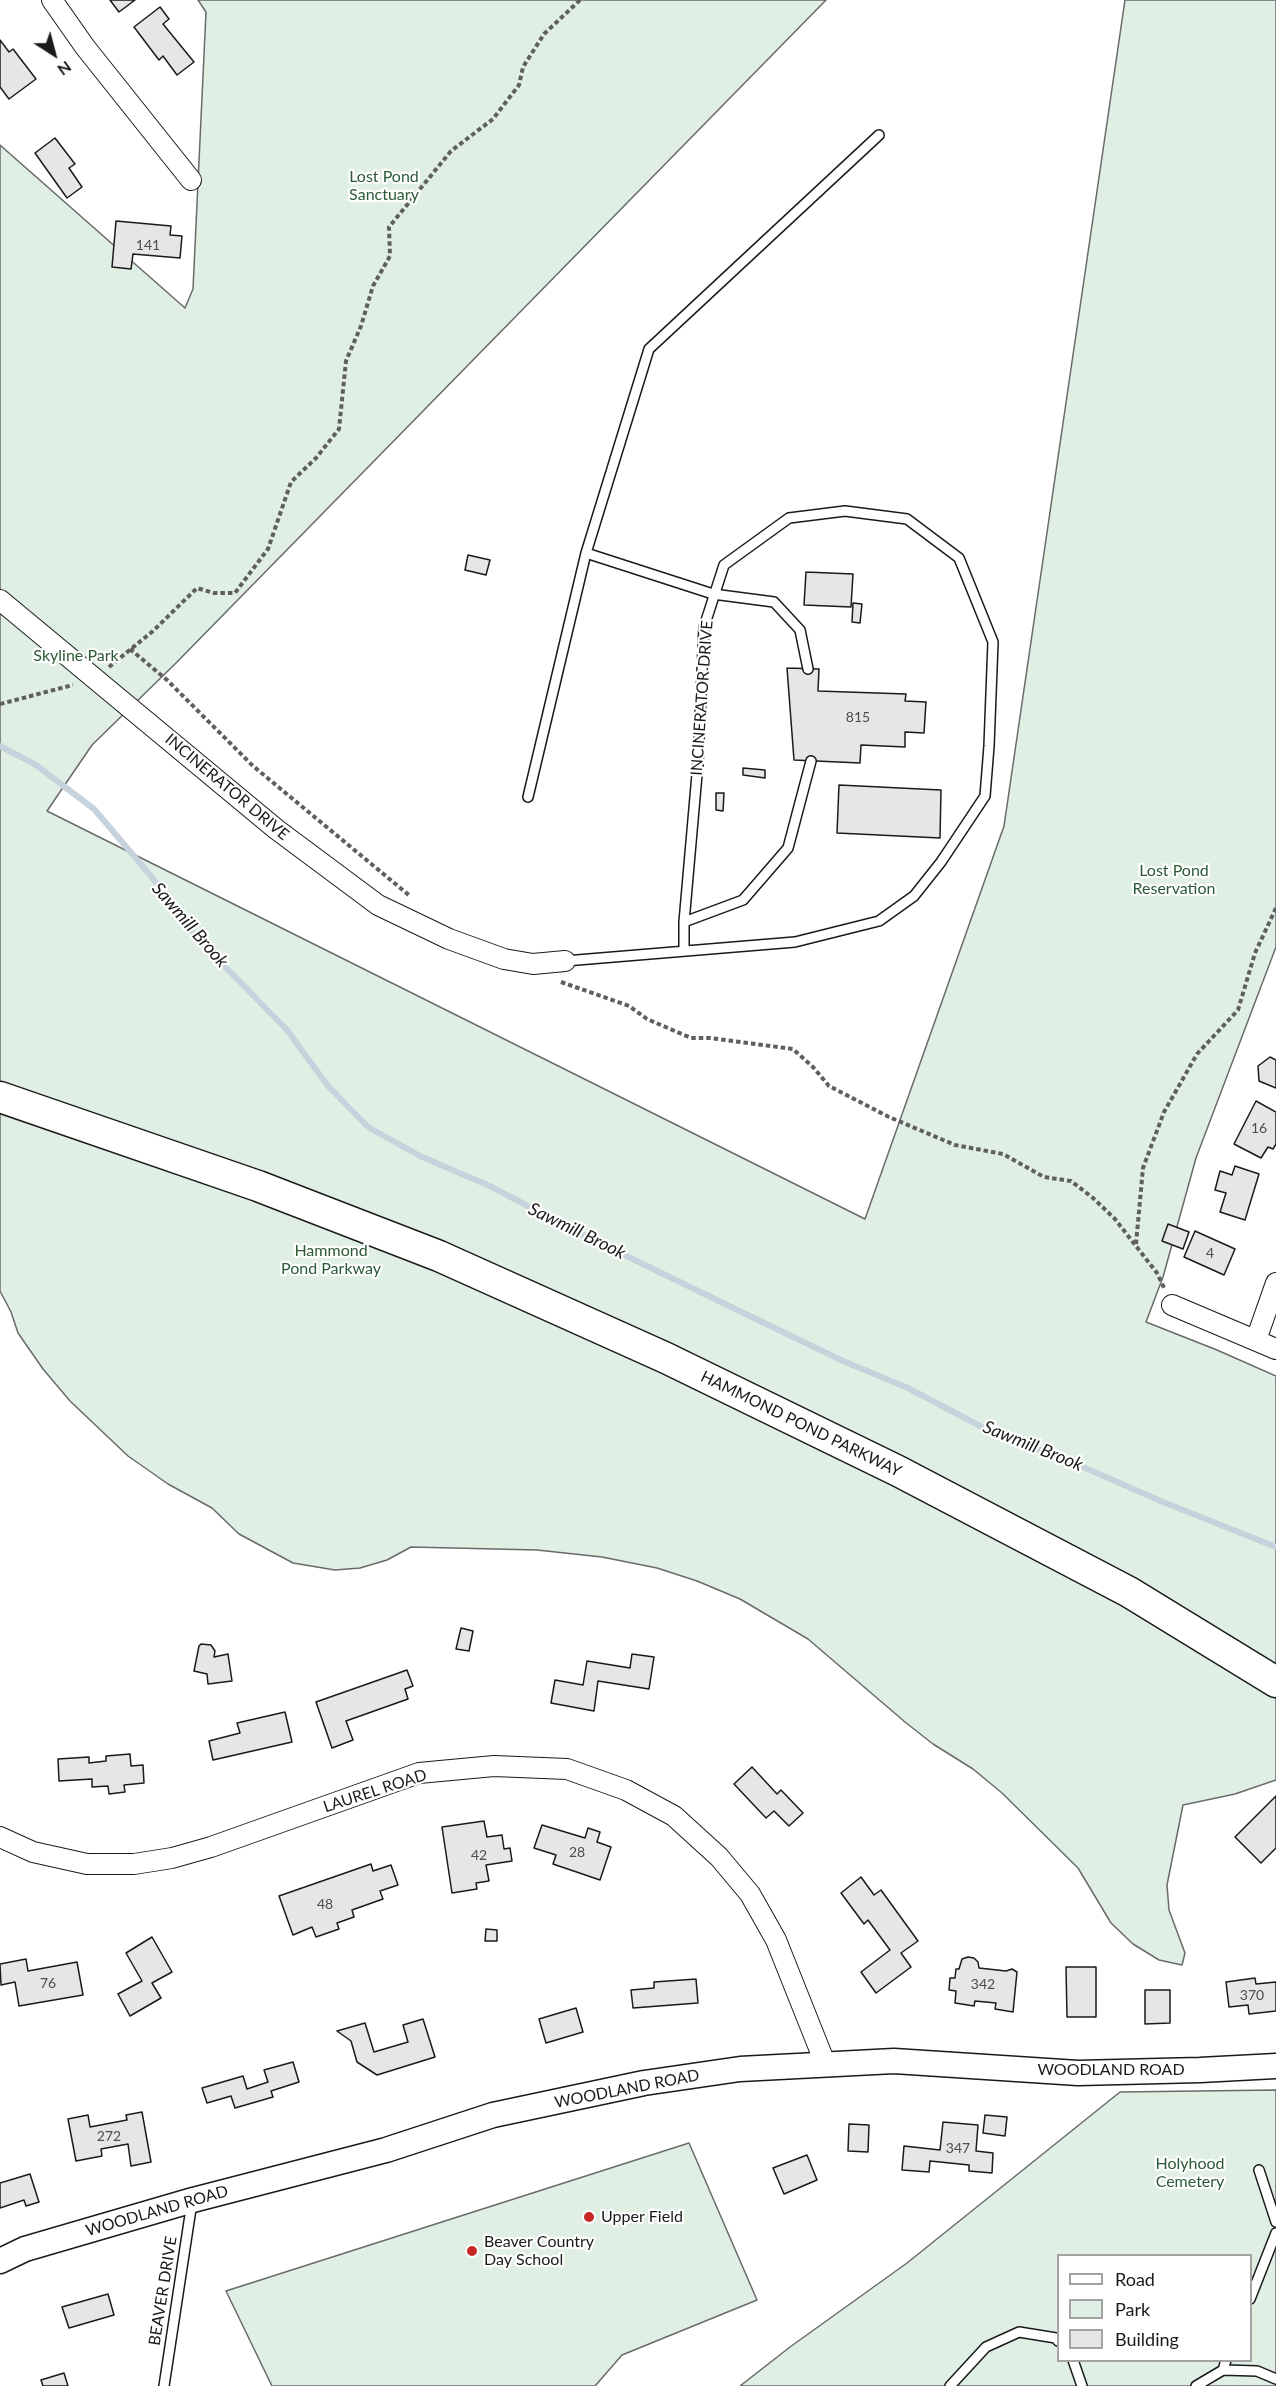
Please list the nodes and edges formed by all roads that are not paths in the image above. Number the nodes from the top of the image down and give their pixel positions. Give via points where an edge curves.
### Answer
1 (52, 0) edge
2 (879, 135) dead end
3 (191, 180) dead end
4 (586, 553) junction
5 (713, 594) junction
6 (0, 600) edge
7 (808, 669) dead end
8 (810, 761) dead end
9 (528, 797) dead end
10 (684, 922) junction
11 (684, 951) junction
12 (566, 961) joint
13 (0, 1097) edge
14 (1276, 1283) edge
15 (1172, 1305) road end
16 (1256, 1340) junction
17 (1276, 1349) edge
18 (1276, 1682) edge
19 (0, 1837) edge
20 (825, 2063) junction
21 (1276, 2066) edge
22 (1259, 2170) dead end
23 (193, 2200) junction
24 (1276, 2222) edge
25 (1276, 2233) edge
26 (0, 2261) edge
27 (1252, 2296) edge
28 (1057, 2339) edge
29 (1073, 2362) edge
30 (1225, 2365) edge
31 (1276, 2379) edge
32 (164, 2386) edge
33 (950, 2386) edge
34 (1082, 2386) edge
35 (1196, 2386) edge

1 - 3 street via 84,47
2 - 4 lane via 649,349
4 - 5 lane
4 - 9 lane
5 - 7 lane via 774,602 800,630
5 - 10 lane, INCINERATOR DRIVE via 704,627 698,763
5 - 11 lane, INCINERATOR DRIVE via 724,565 789,518 845,511 907,519 959,558 993,642 985,796 914,896 879,921 795,942
6 - 12 street, INCINERATOR DRIVE via 276,829 378,905 448,939 504,959 534,964
8 - 10 lane via 788,848 743,900
10 - 11 lane, INCINERATOR DRIVE
11 - 12 lane, INCINERATOR DRIVE
13 - 18 main road, HAMMOND POND PARKWAY via 258,1186 440,1256 656,1353 898,1471 1129,1592
14 - 16 street
15 - 16 street
16 - 17 street
19 - 20 street, LAUREL ROAD via 33,1852 87,1864 134,1864 211,1847 419,1773 494,1766 567,1769 627,1790 674,1816 719,1857 750,1894 776,1940
20 - 21 street, WOODLAND ROAD via 894,2061 1078,2073
20 - 23 street, WOODLAND ROAD via 740,2069 644,2083 493,2115 386,2150
22 - 24 lane
23 - 26 street, WOODLAND ROAD via 25,2249
23 - 32 lane, BEAVER DRIVE
25 - 27 lane
28 - 33 lane via 1018,2332 986,2347
29 - 34 lane
30 - 31 lane
30 - 35 lane

